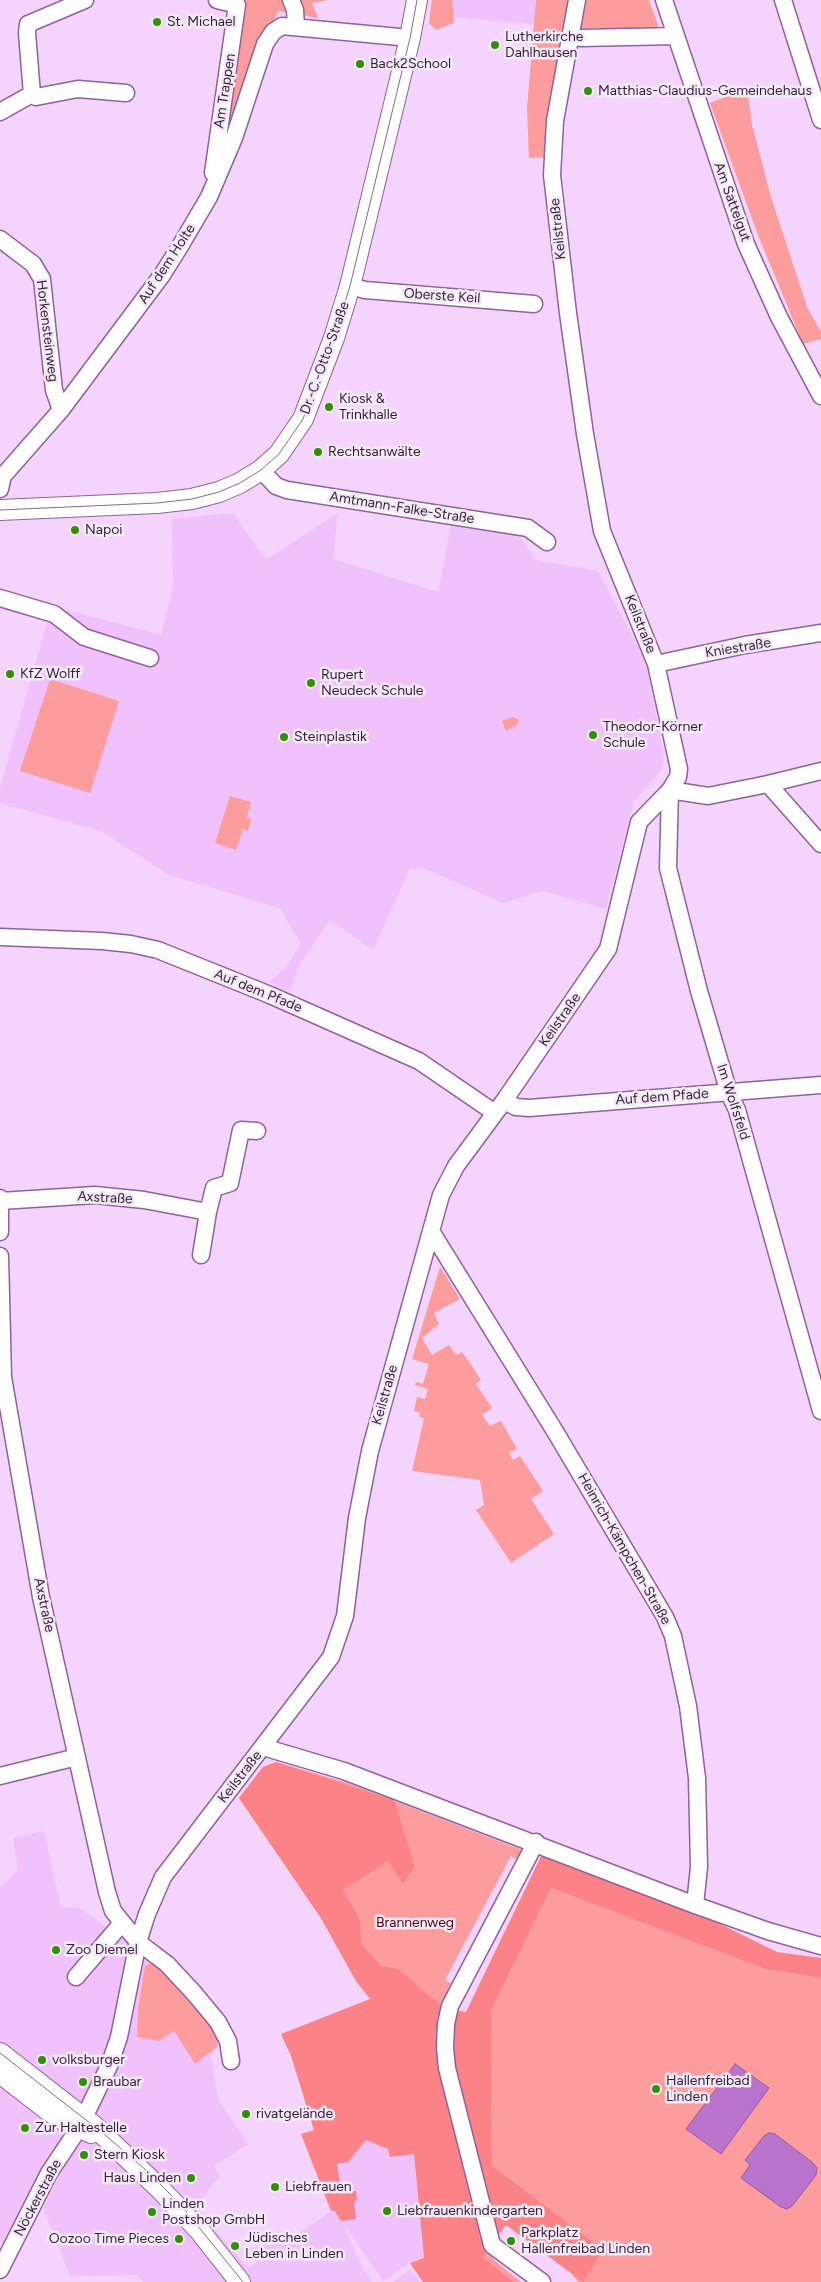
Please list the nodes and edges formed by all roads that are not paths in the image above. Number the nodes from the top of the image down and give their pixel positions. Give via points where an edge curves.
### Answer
1 (85, 0) edge
2 (217, 0) edge
3 (291, 0) edge
4 (417, 0) edge
5 (576, 0) edge
6 (664, 0) edge
7 (782, 0) edge
8 (296, 27) junction
9 (570, 36) junction
10 (676, 36) junction
11 (410, 38) junction
12 (126, 93) dead end
13 (32, 94) junction
14 (0, 112) edge
15 (821, 120) edge
16 (209, 197) junction
17 (0, 239) edge
18 (350, 286) junction
19 (534, 304) dead end
20 (821, 396) edge
21 (61, 410) junction
22 (261, 470) junction
23 (0, 489) edge
24 (0, 510) edge
25 (547, 542) dead end
26 (0, 598) edge
27 (821, 634) edge
28 (150, 658) dead end
29 (656, 664) junction
30 (821, 771) edge
31 (768, 784) junction
32 (670, 790) junction
33 (821, 844) edge
34 (0, 938) edge
35 (821, 1085) edge
36 (729, 1093) junction
37 (500, 1107) junction
38 (257, 1131) dead end
39 (0, 1199) edge
40 (208, 1212) junction
41 (430, 1231) junction
42 (0, 1232) edge
43 (201, 1255) dead end
44 (0, 1256) edge
45 (821, 1411) edge
46 (263, 1747) junction
47 (77, 1757) junction
48 (0, 1776) edge
49 (536, 1842) junction
50 (695, 1904) junction
51 (122, 1923) junction
52 (138, 1942) junction
53 (821, 1946) edge
54 (76, 1977) dead end
55 (0, 2053) edge
56 (231, 2061) dead end
57 (0, 2073) edge
58 (81, 2123) junction
59 (0, 2270) edge
60 (240, 2282) edge
61 (542, 2282) edge

1 - 13 street via 28,24
2 - 16 street, Am Trappen via 237,5
3 - 8 street
4 - 11 street, Dr.-C.-Otto-Straße
5 - 9 street, Keilstraße
6 - 10 street, Am Sattelgut
7 - 15 street
8 - 11 street, Auf dem Holte
8 - 16 street, Auf dem Holte via 277,28 266,44 234,138
9 - 10 street
9 - 29 street, Keilstraße via 555,120 552,175 568,313 602,531
10 - 20 street, Am Sattelgut via 746,244 779,317
11 - 18 street, Dr.-C.-Otto-Straße
12 - 13 street via 78,89 36,97
13 - 14 street
16 - 21 street, Auf dem Holte via 162,275
17 - 21 street, Horkensteinweg via 33,264 42,279 54,390
18 - 19 street, Oberste Keil via 364,290
18 - 22 street, Dr.-C.-Otto-Straße via 303,419 279,454
21 - 23 street, Auf dem Holte via 3,476
22 - 24 street, Dr.-C.-Otto-Straße via 219,492 181,500
22 - 25 street, Amtmann-Falke-Straße via 276,486 287,490 528,528
26 - 28 street via 54,614 84,637
27 - 29 street, Kniestraße via 745,645
29 - 32 street, Keilstraße via 679,769
30 - 31 street
31 - 32 street via 708,796
31 - 33 street
32 - 36 street, Im Wolfsfeld via 668,868 695,978
32 - 37 street, Keilstraße via 639,822 608,949
34 - 37 street, Auf dem Pfade via 102,941 158,950 419,1061
35 - 36 street, Auf dem Pfade
36 - 37 street, Auf dem Pfade via 529,1108
36 - 45 street, Im Wolfsfeld via 740,1118
37 - 41 street, Keilstraße via 456,1166
38 - 40 street via 241,1130 230,1183 214,1188
39 - 40 street, Axstraße via 95,1195
39 - 42 street, Axstraße
40 - 43 street
41 - 46 street, Keilstraße via 364,1474 344,1624 331,1657
41 - 50 street, Heinrich-Kämpchen-Straße via 556,1433 665,1617 673,1636 688,1706 697,1778 699,1867
44 - 47 street, Axstraße via 3,1377 41,1597
46 - 49 street via 344,1771
46 - 52 street, Keilstraße via 163,1877
47 - 48 street
47 - 51 street, Axstraße via 107,1892 113,1912
49 - 50 street
49 - 61 street via 450,2006 445,2048 447,2068 492,2245
50 - 53 street via 768,1931
51 - 52 street, Axstraße
51 - 54 street
52 - 56 street via 167,1964 206,2007 228,2041
52 - 58 street, Keilstraße via 119,2037 109,2066
55 - 58 street
57 - 58 street via 49,2111
58 - 59 street, Nöckerstraße via 49,2173
58 - 60 street via 107,2139 161,2190

